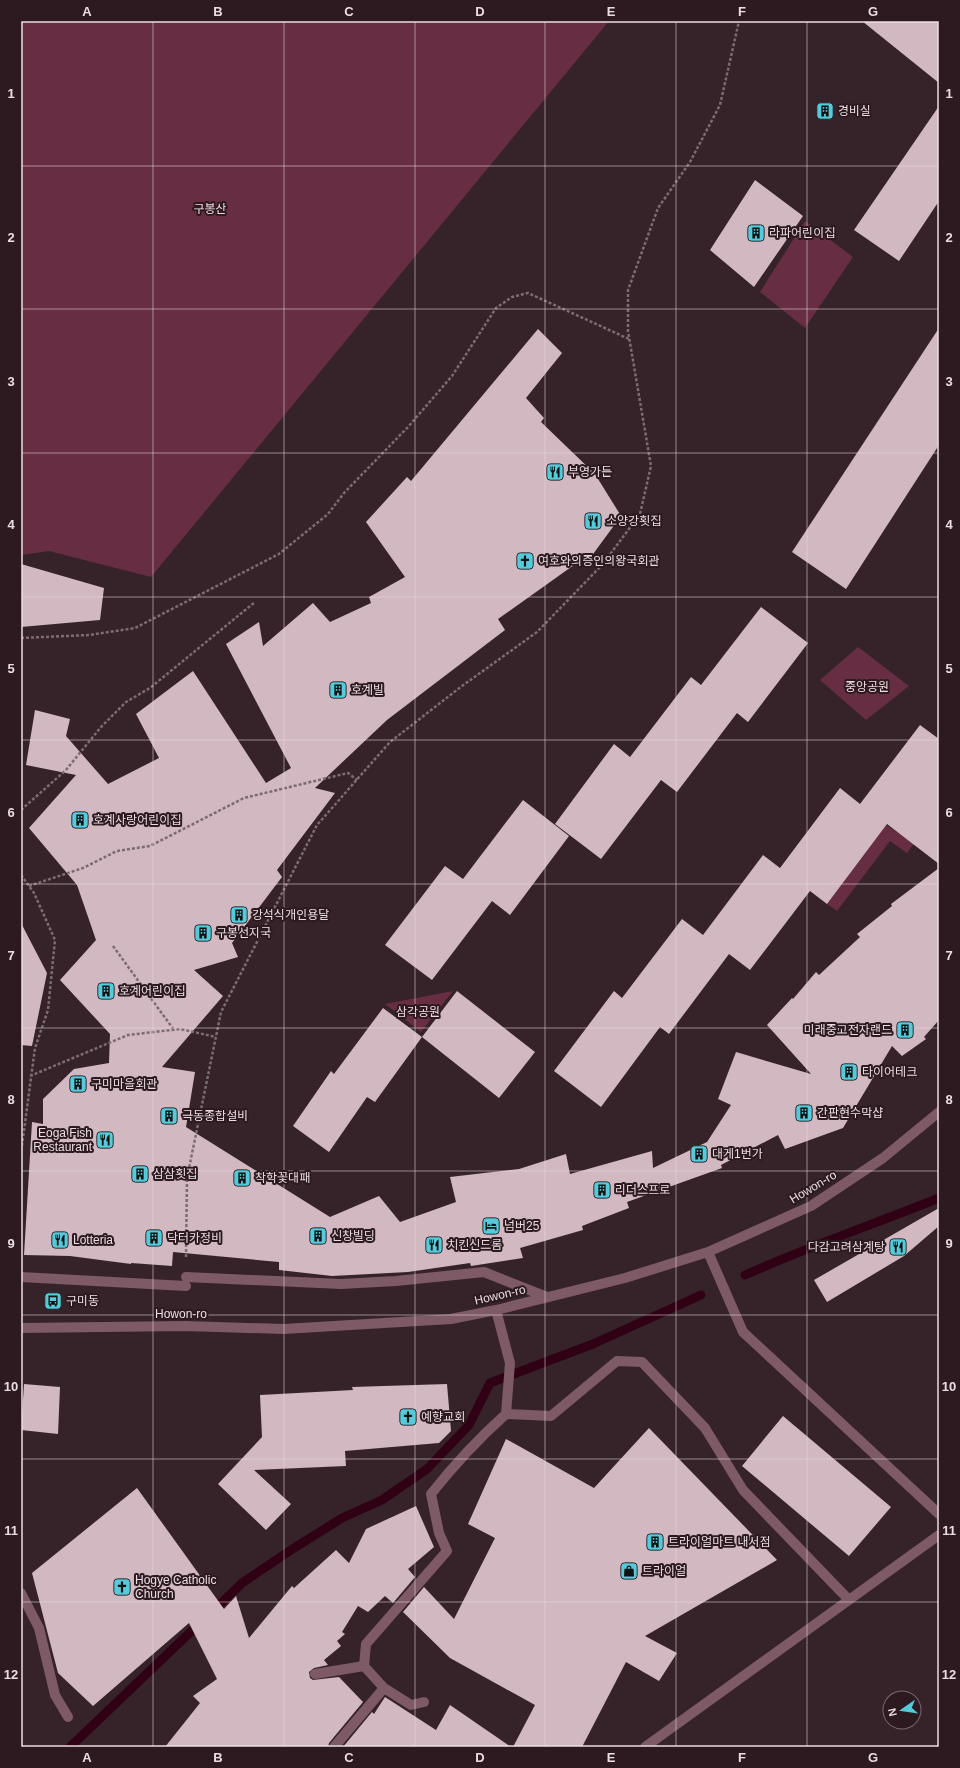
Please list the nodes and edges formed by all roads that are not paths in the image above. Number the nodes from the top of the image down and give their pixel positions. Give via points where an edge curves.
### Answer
1 (939, 1112) edge
2 (708, 1252) junction
3 (21, 1277) edge
4 (547, 1297) junction
5 (496, 1310) junction
6 (21, 1328) edge
7 (506, 1414) junction
8 (939, 1514) edge
9 (939, 1535) edge
10 (21, 1593) edge
11 (849, 1600) junction
12 (364, 1666) junction
13 (315, 1674) dead end
14 (384, 1688) junction
15 (424, 1702) dead end
16 (68, 1717) dead end
17 (334, 1747) edge
18 (645, 1747) edge

1 - 2 street, Howon-ro via 883,1158 811,1206
2 - 4 street, Howon-ro via 625,1278
2 - 8 street via 743,1332
3 - 4 street via 341,1284 484,1272
4 - 5 street, Howon-ro
5 - 6 street, Howon-ro via 451,1319 284,1329 185,1326
5 - 7 street via 510,1363
7 - 11 street via 551,1416 617,1361 642,1362 705,1428 743,1490
7 - 12 street via 480,1437 431,1494 439,1533 447,1551 366,1644
9 - 11 street
10 - 16 street via 39,1628 55,1695
11 - 18 street
12 - 13 street
12 - 14 street
14 - 15 street via 411,1705
14 - 17 street

